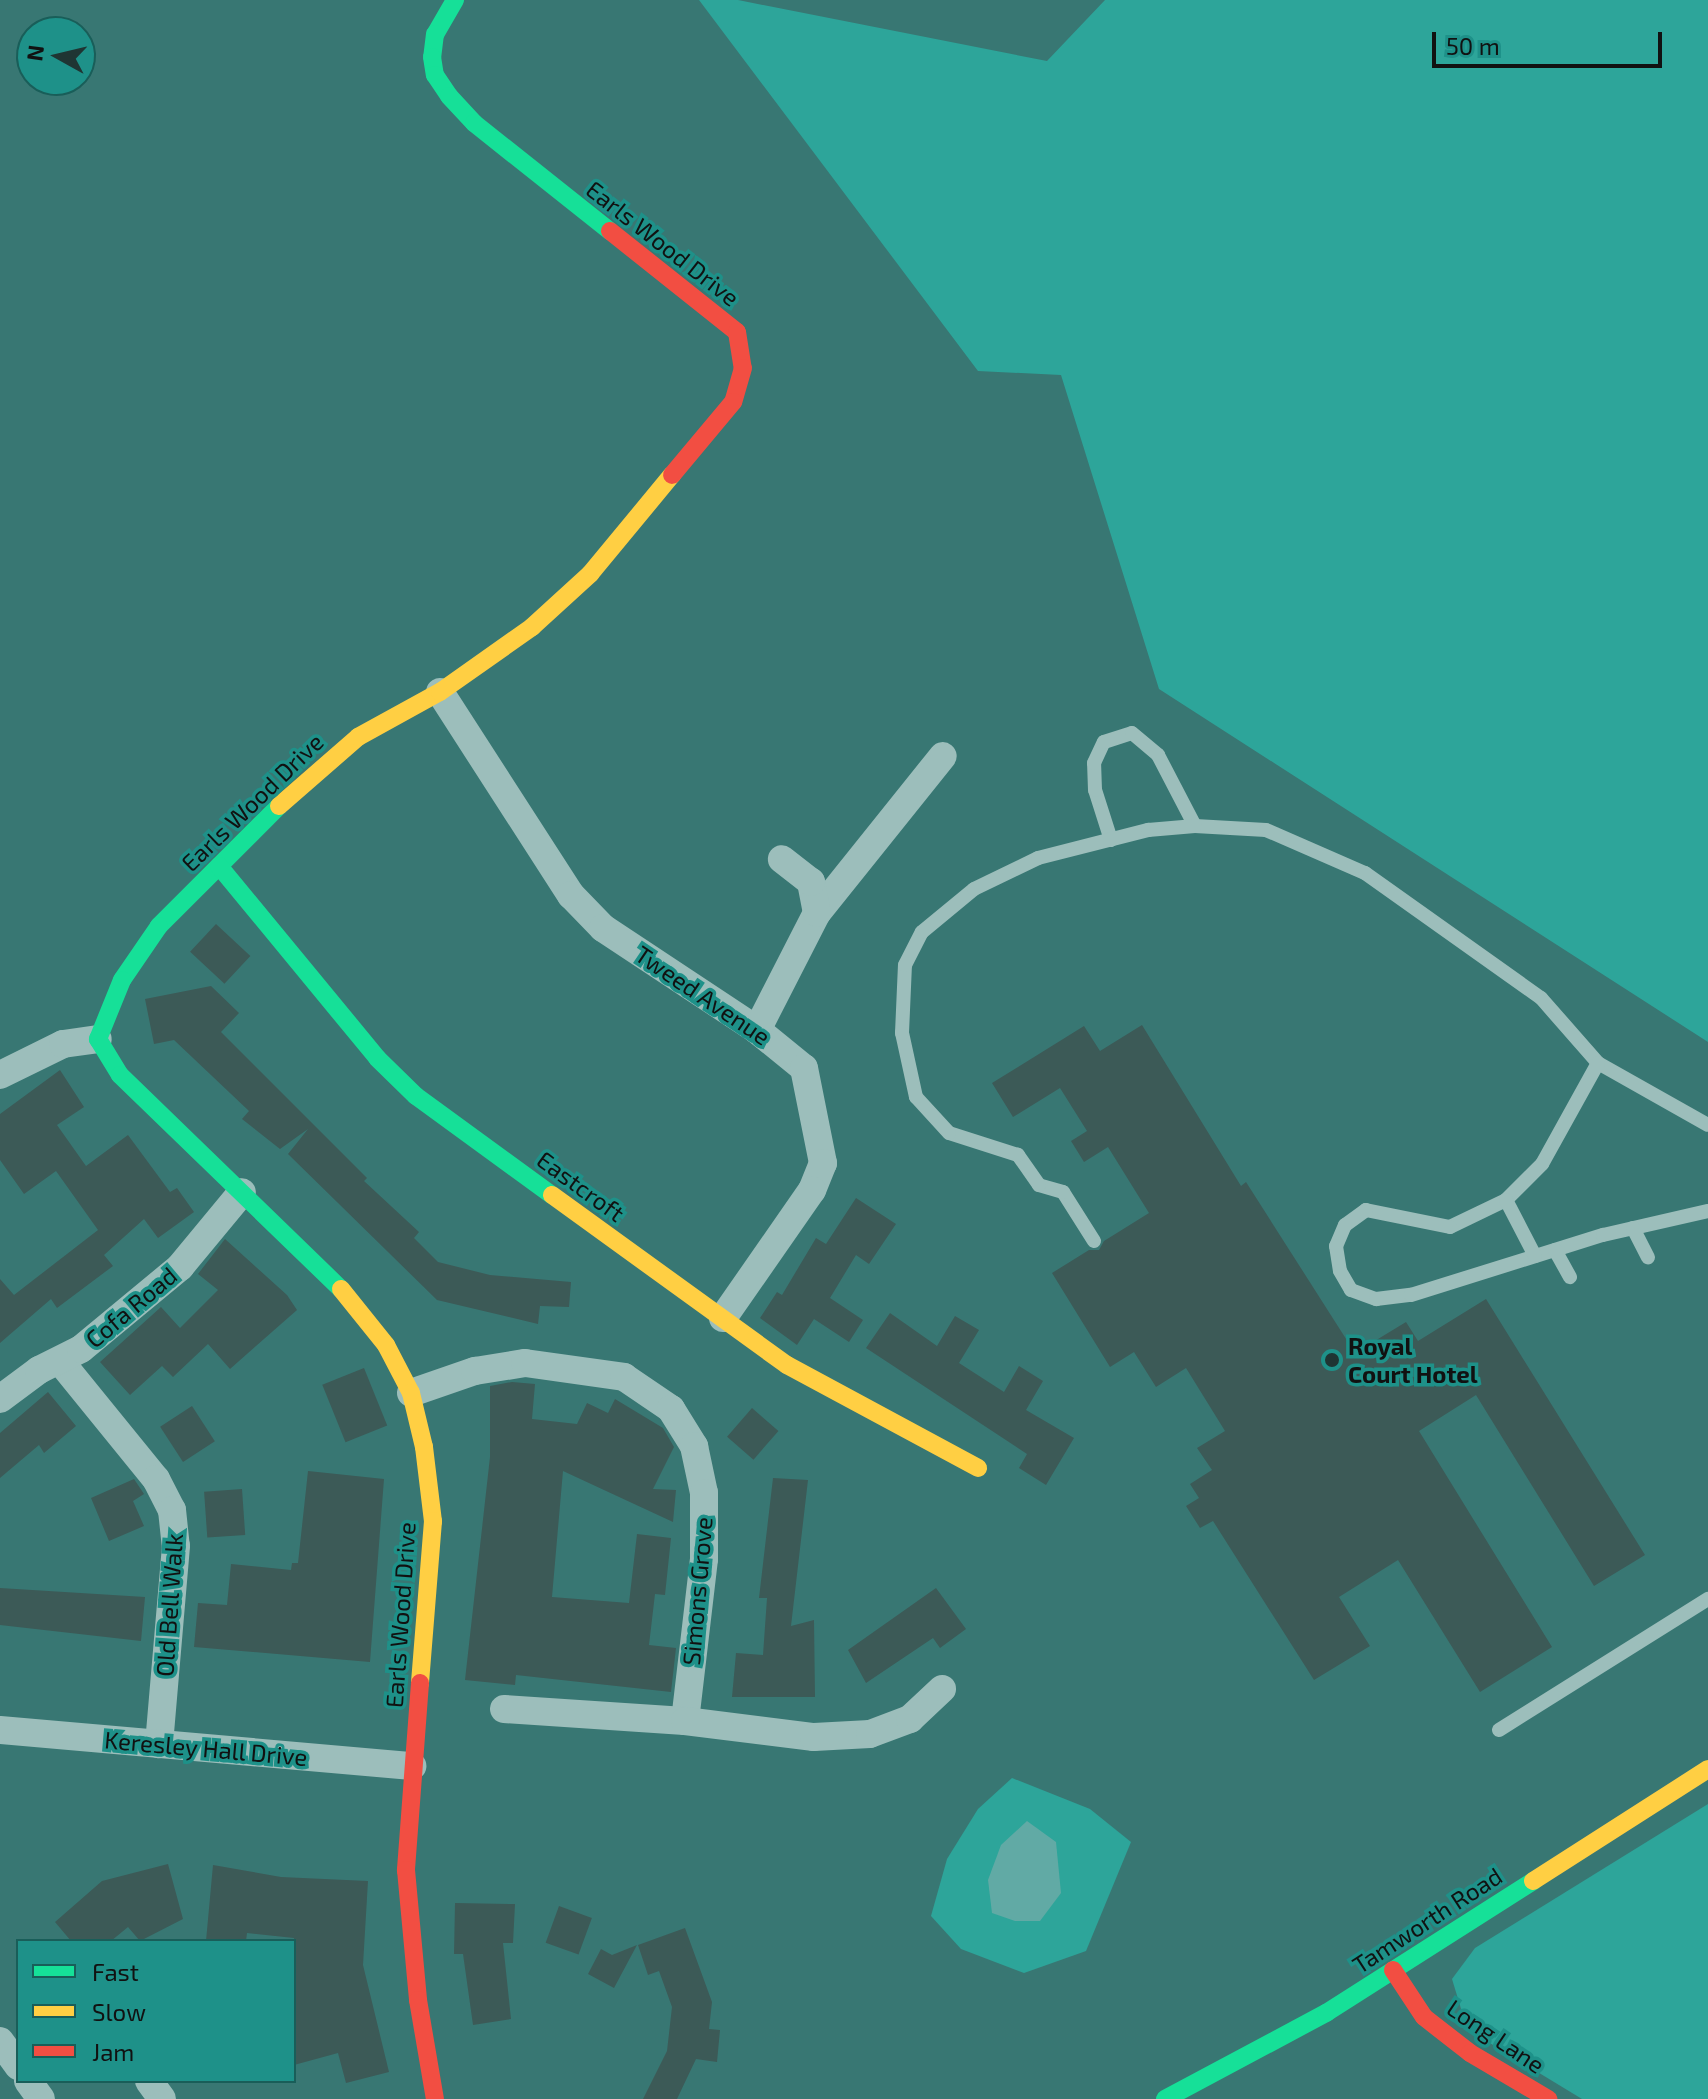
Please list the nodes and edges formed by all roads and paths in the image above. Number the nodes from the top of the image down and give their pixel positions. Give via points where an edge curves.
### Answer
1 (455, 0) edge
2 (440, 692) junction
3 (943, 756) dead end
4 (1195, 826) junction
5 (1111, 840) junction
6 (782, 859) dead end
7 (219, 866) junction
8 (817, 913) junction
9 (757, 1030) junction
10 (98, 1039) junction
11 (1598, 1063) junction
12 (0, 1075) edge
13 (1708, 1125) edge
14 (242, 1192) junction
15 (1506, 1200) junction
16 (1708, 1212) edge
17 (1633, 1228) junction
18 (1094, 1241) dead end
19 (1555, 1250) junction
20 (1535, 1256) junction
21 (1648, 1257) dead end
22 (1570, 1277) dead end
23 (723, 1318) junction
24 (60, 1361) junction
25 (411, 1393) junction
26 (0, 1399) edge
27 (978, 1468) dead end
28 (1708, 1599) edge
29 (942, 1689) dead end
30 (504, 1709) dead end
31 (685, 1721) junction
32 (0, 1730) edge
33 (1499, 1730) dead end
34 (159, 1744) junction
35 (412, 1766) junction
36 (1708, 1769) edge
37 (1393, 1970) junction
38 (0, 2041) edge
39 (16, 2063) edge
40 (435, 2099) edge
41 (1165, 2099) edge
42 (1548, 2099) edge

1 - 2 street, Earls Wood Drive via 435,34 432,57 435,75 449,96 474,123 737,332 743,368 733,402 590,574 532,627
2 - 7 street, Earls Wood Drive via 358,737 308,777
2 - 9 street, Tweed Avenue via 571,895 603,928
3 - 8 street
4 - 5 lane
4 - 5 lane via 1158,755 1132,733 1104,742 1094,763 1095,790
4 - 11 lane via 1266,830 1365,873 1541,998
5 - 18 lane via 1038,858 974,889 922,932 905,965 902,1033 916,1097 949,1133 1018,1155 1039,1185 1063,1192
6 - 8 street via 811,882
7 - 10 street, Earls Wood Drive via 159,926 122,980
7 - 23 street, Eastcroft via 377,1058 416,1096
8 - 9 street
9 - 23 street, Tweed Avenue via 804,1068 823,1163 812,1190
10 - 12 street via 63,1044
10 - 14 street, Earls Wood Drive via 120,1075
11 - 13 lane
11 - 15 lane via 1542,1164
14 - 24 street, Cofa Road via 180,1267
14 - 25 street, Earls Wood Drive via 332,1277 386,1345
15 - 20 lane
15 - 20 lane via 1450,1227 1366,1210 1345,1225 1340,1236 1340,1271 1351,1290 1376,1299 1411,1295
16 - 17 lane
17 - 19 lane
17 - 21 lane
19 - 20 lane
19 - 22 lane
23 - 27 street, Eastcroft via 787,1365
24 - 26 street, Cofa Road
24 - 34 street, Old Bell Walk via 156,1479 172,1510 176,1546
25 - 31 street, Simons Grove via 475,1371 525,1363 624,1377 671,1409 694,1446 704,1493 704,1559
25 - 35 street, Earls Wood Drive via 433,1521
28 - 33 lane
29 - 31 street via 910,1719 870,1734 814,1737
30 - 31 street
32 - 34 street, Keresley Hall Drive
34 - 35 street, Keresley Hall Drive
35 - 40 street, Earls Wood Drive via 406,1870 418,2000
36 - 37 street, Tamworth Road
37 - 41 street, Tamworth Road via 1266,2047
37 - 42 street, Long Lane via 1424,2017 1470,2053
38 - 39 street

